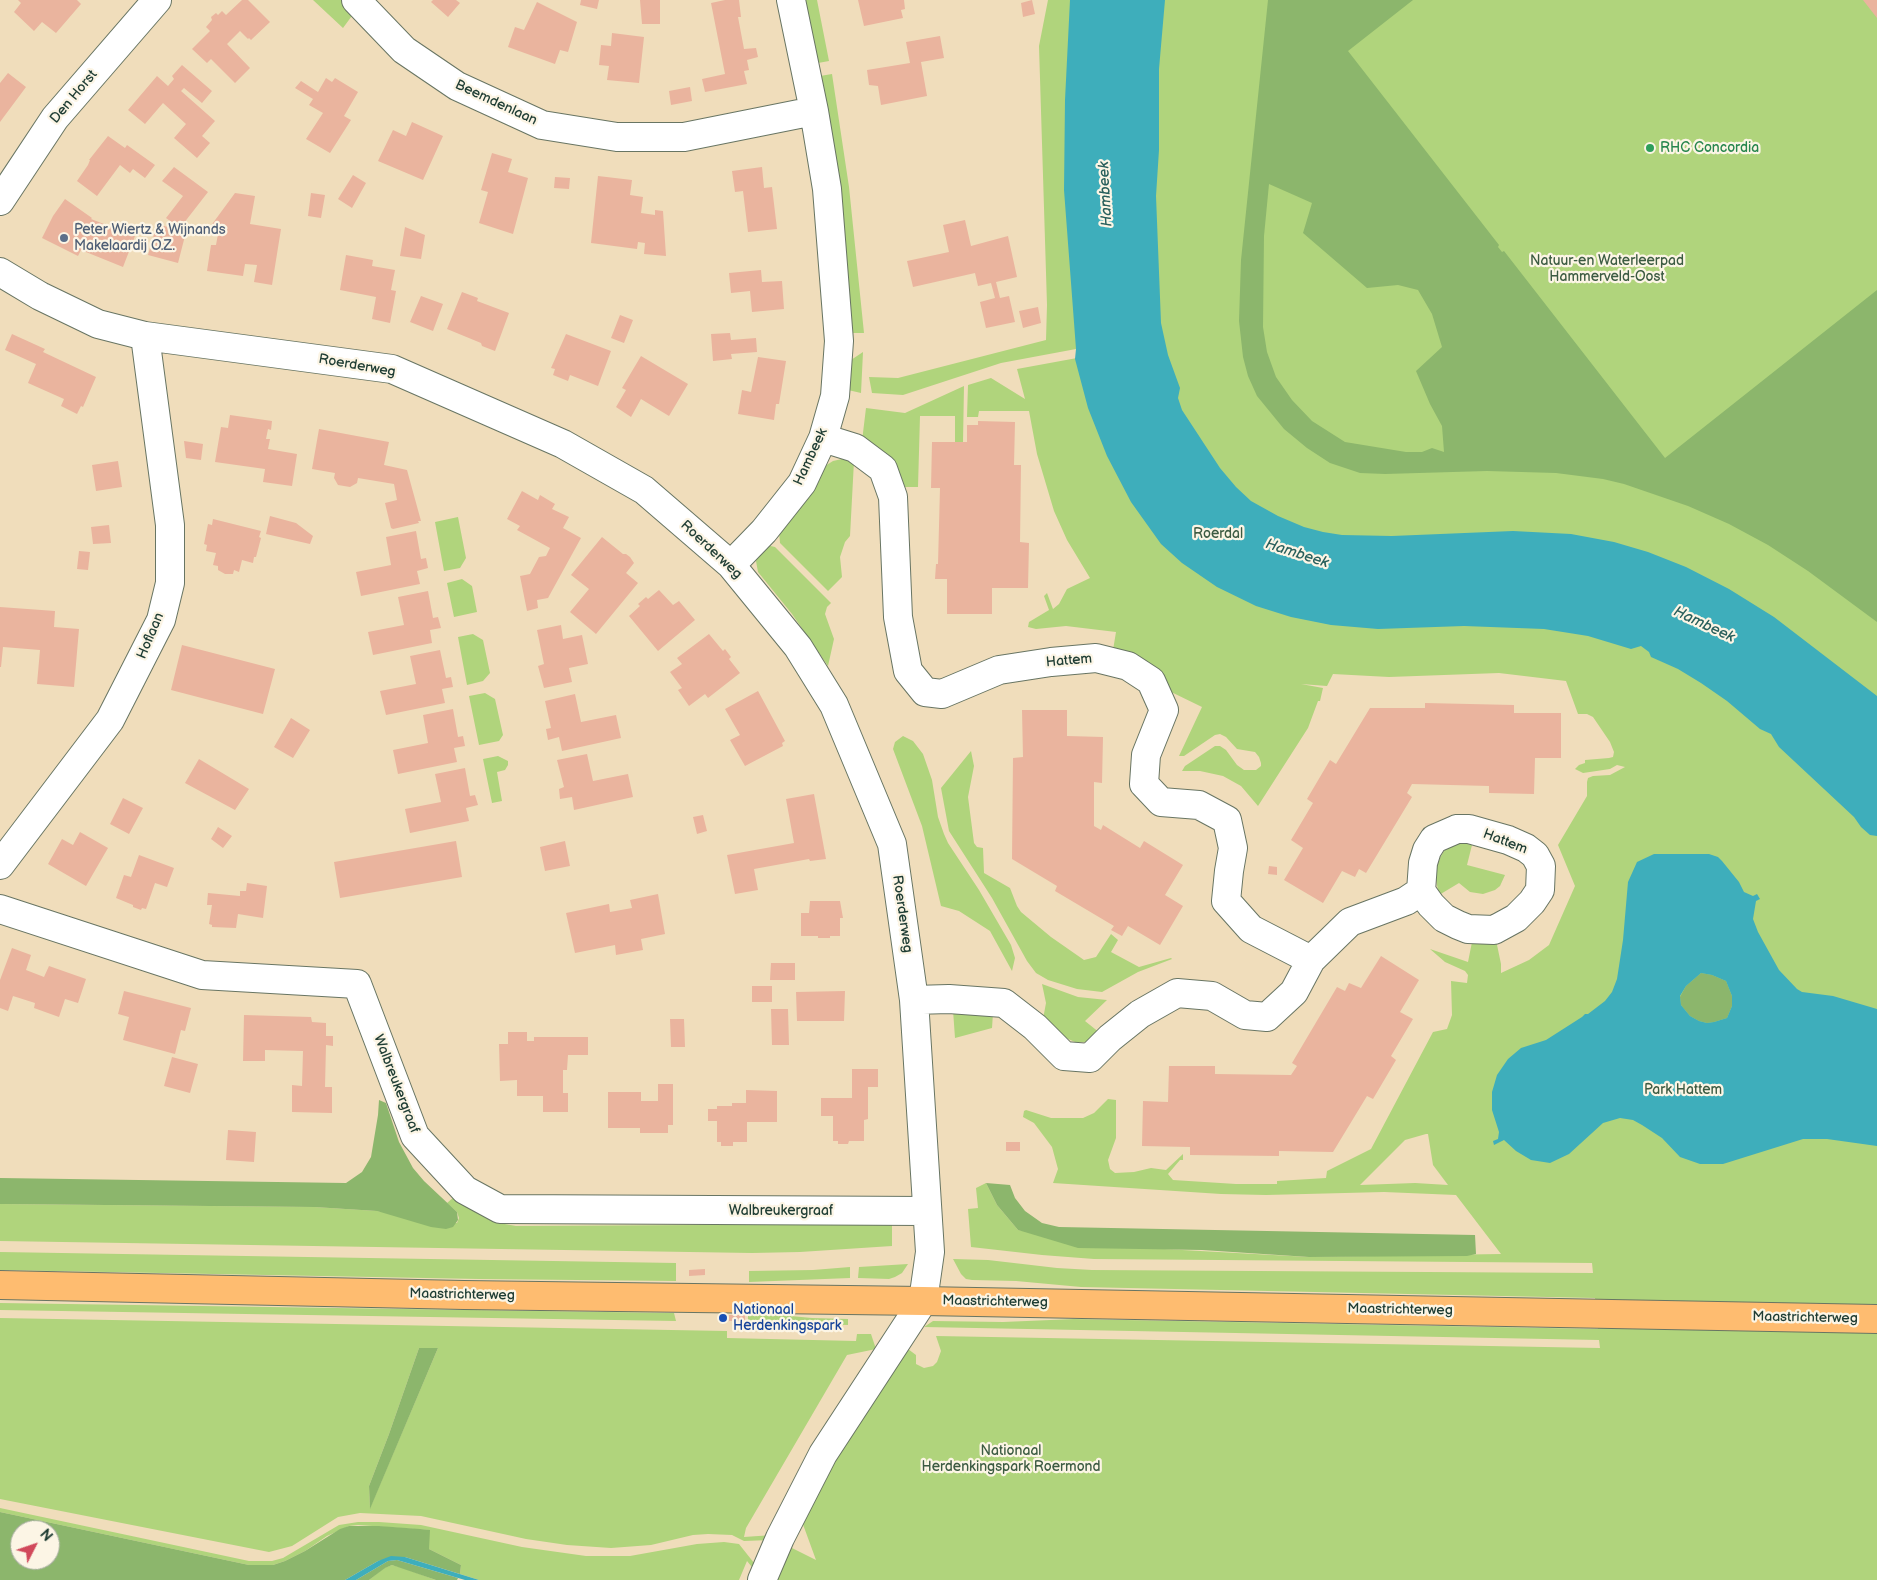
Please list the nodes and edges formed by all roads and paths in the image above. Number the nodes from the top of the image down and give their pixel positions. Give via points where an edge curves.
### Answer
1 (157, 0) edge
2 (356, 0) edge
3 (791, 0) edge
4 (814, 111) junction
5 (0, 201) edge
6 (0, 272) edge
7 (145, 336) junction
8 (823, 438) junction
9 (731, 565) junction
10 (0, 865) edge
11 (1421, 891) junction
12 (0, 909) edge
13 (1311, 960) junction
14 (914, 1000) junction
15 (926, 1211) junction
16 (0, 1285) edge
17 (924, 1301) junction
18 (1877, 1319) edge
19 (762, 1580) edge

1 - 5 street, Den Horst via 55,118
2 - 4 street, Beemdenlaan via 412,56 457,86 542,125 617,137 684,137
3 - 4 street, Hambeek
4 - 8 street, Hambeek via 827,189 839,341 835,396
6 - 7 street, Roerderweg via 98,324
7 - 9 street, Roerderweg via 392,368 563,444 644,490
7 - 10 street, Hoflaan via 170,525 170,583 161,620 110,720
8 - 9 street, Hambeek via 802,483 764,532
8 - 13 street, Hattem via 854,448 883,469 892,498 898,617 908,671 925,692 942,694 999,670 1051,662 1096,658 1128,666 1151,682 1164,710 1146,755 1144,784 1161,802 1200,805 1226,820 1233,848 1226,901 1251,929
9 - 14 street, Roerderweg via 798,647 834,705 859,763 892,844
11 - 11 street, Hattem via 1444,918 1468,929 1494,930 1516,918 1532,902 1540,890 1541,866 1536,855 1508,840 1469,829 1457,829 1434,839 1427,850
11 - 13 street via 1406,901 1350,922
12 - 15 street, Walbreukergraaf via 202,975 357,984 415,1136 465,1190 500,1209
13 - 14 street via 1294,992 1267,1017 1244,1015 1212,996 1177,993 1140,1014 1090,1058 1064,1056 1035,1027 1004,1003
14 - 15 street, Roerderweg
15 - 17 street, Roerderweg via 930,1252
16 - 17 main road, Maastrichterweg
17 - 18 main road, Maastrichterweg
17 - 19 street, Maastrichterweg via 823,1454

